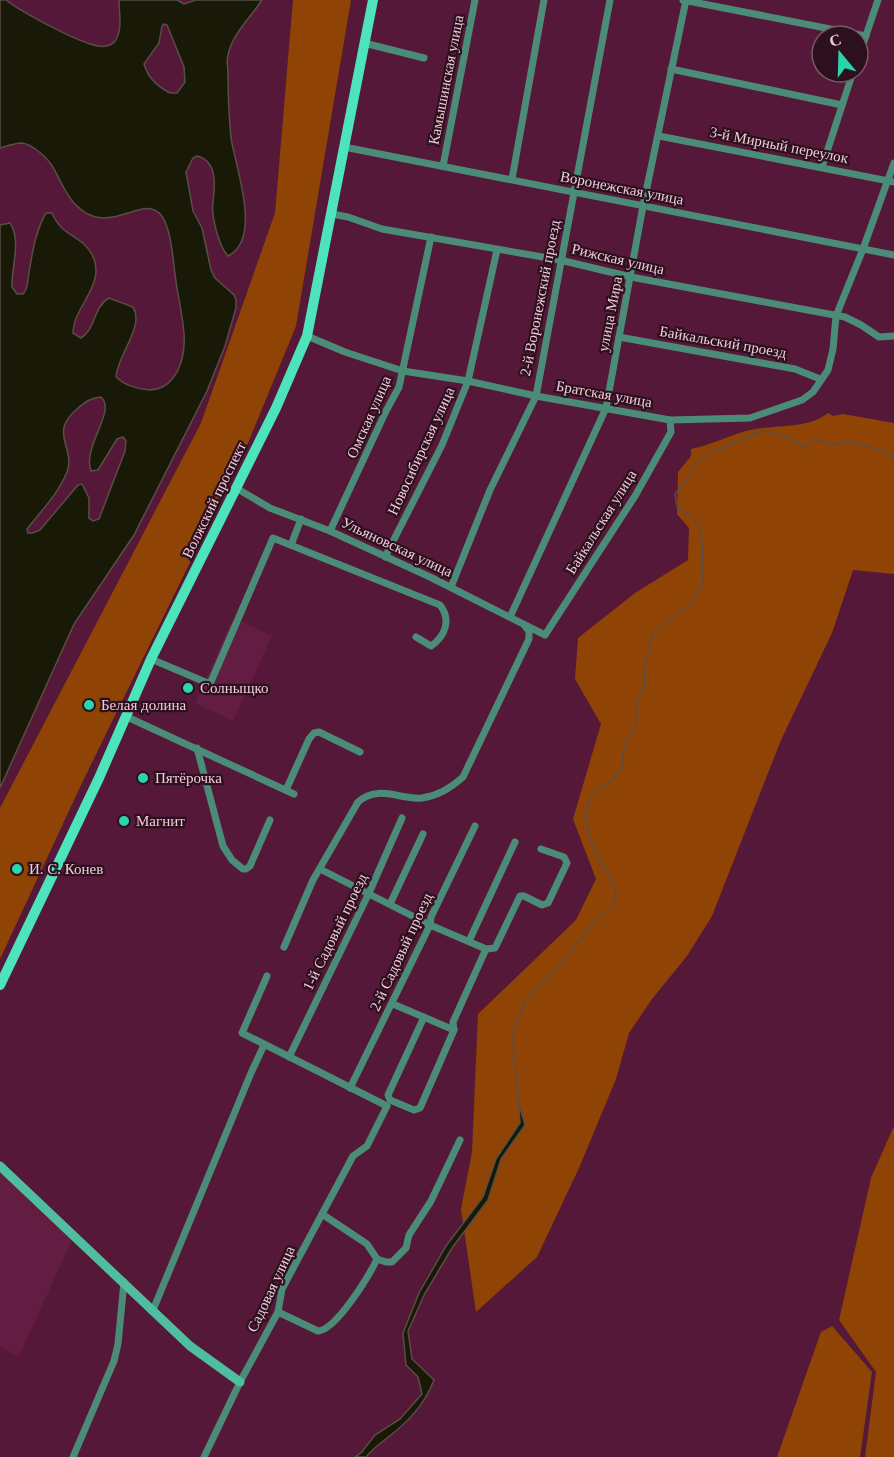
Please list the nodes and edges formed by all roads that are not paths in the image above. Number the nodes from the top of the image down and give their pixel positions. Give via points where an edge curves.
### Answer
1 (373, 0) edge
2 (475, 0) edge
3 (544, 0) edge
4 (610, 0) edge
5 (684, 0) edge
6 (878, 0) edge
7 (870, 24) edge
8 (810, 25) edge
9 (364, 44) junction
10 (424, 58) dead end
11 (671, 69) junction
12 (849, 84) edge
13 (842, 105) junction
14 (659, 136) junction
15 (345, 147) junction
16 (894, 164) edge
17 (443, 166) junction
18 (822, 167) junction
19 (512, 179) junction
20 (891, 182) edge
21 (574, 192) junction
22 (643, 206) junction
23 (332, 214) junction
24 (431, 237) junction
25 (863, 249) junction
26 (497, 250) junction
27 (894, 255) edge
28 (560, 260) junction
29 (631, 277) junction
30 (836, 316) junction
31 (307, 336) junction
32 (894, 336) edge
33 (619, 337) junction
34 (403, 371) junction
35 (820, 379) junction
36 (468, 381) junction
37 (536, 396) junction
38 (606, 408) junction
39 (670, 420) junction
40 (236, 488) junction
41 (302, 519) junction
42 (330, 531) junction
43 (291, 546) junction
44 (386, 557) junction
45 (451, 587) junction
46 (510, 617) junction
47 (524, 624) junction
48 (545, 635) joint
49 (416, 638) dead end
50 (151, 659) junction
51 (125, 716) junction
52 (197, 748) junction
53 (360, 752) dead end
54 (286, 790) junction
55 (294, 794) dead end
56 (402, 818) dead end
57 (270, 820) dead end
58 (475, 826) dead end
59 (423, 834) dead end
60 (515, 842) dead end
61 (541, 849) dead end
62 (320, 869) junction
63 (369, 893) junction
64 (390, 904) junction
65 (430, 925) junction
66 (469, 941) junction
67 (284, 947) dead end
68 (486, 949) junction
69 (267, 976) dead end
70 (0, 985) edge
71 (393, 1004) junction
72 (424, 1017) junction
73 (454, 1030) junction
74 (264, 1045) junction
75 (289, 1057) junction
76 (350, 1088) junction
77 (460, 1140) dead end
78 (0, 1166) edge
79 (322, 1214) junction
80 (377, 1259) junction
81 (124, 1282) junction
82 (153, 1310) junction
83 (278, 1312) junction
84 (240, 1382) junction
85 (73, 1457) edge
86 (204, 1457) edge

1 - 9 main road, Волжский проспект
2 - 17 street, Камышинская улица
3 - 19 street
4 - 21 street, 2-й Воронежский проезд
5 - 8 street
5 - 11 street, улица Мира
6 - 7 street
9 - 10 street
9 - 15 main road, Волжский проспект
11 - 13 street
11 - 14 street, улица Мира
12 - 13 street
13 - 18 street
14 - 18 street, 3-й Мирный переулок
14 - 22 street, улица Мира
15 - 17 street, Воронежская улица
15 - 23 main road, Волжский проспект
16 - 20 street
17 - 19 street, Воронежская улица
18 - 20 street, 3-й Мирный переулок
19 - 21 street, Воронежская улица
20 - 25 street
21 - 22 street, Воронежская улица
21 - 28 street, 2-й Воронежский проезд
22 - 25 street, Воронежская улица
22 - 29 street, улица Мира
23 - 24 street, Рижская улица
23 - 31 main road, Волжский проспект
24 - 26 street, Рижская улица
24 - 34 street, Омская улица
25 - 27 street, Воронежская улица
25 - 30 street
26 - 28 street, Рижская улица
26 - 36 street, Новосибирская улица
28 - 29 street, Рижская улица
28 - 37 street, 2-й Воронежский проезд
29 - 30 street, Рижская улица
29 - 33 street, улица Мира
30 - 32 street, Рижская улица via 861,324 879,337
30 - 35 street via 828,370
31 - 34 street, Братская улица
31 - 40 main road, Волжский проспект
33 - 35 street, Байкальский проезд via 795,369
33 - 38 street, улица Мира
34 - 36 street, Братская улица
34 - 42 street, Омская улица via 399,387
35 - 39 street, Братская улица via 813,392 802,400 750,418
36 - 37 street, Братская улица
36 - 44 street, Новосибирская улица via 442,445
37 - 38 street, Братская улица
37 - 45 street, 2-й Воронежский проезд via 490,490
38 - 39 street, Братская улица
38 - 46 street, улица Мира
39 - 48 street, Байкальская улица via 671,432 635,496
40 - 41 street, Ульяновская улица via 270,508
40 - 50 main road, Волжский проспект
41 - 42 street, Ульяновская улица
41 - 43 street
42 - 44 street, Ульяновская улица
43 - 49 street via 440,605 447,618 438,641 431,646
43 - 50 street via 273,538 210,684
44 - 45 street, Ульяновская улица
45 - 46 street, Ульяновская улица
46 - 47 street, Ульяновская улица
47 - 48 street, Ульяновская улица
47 - 62 street via 529,639 463,777 450,789 422,798 386,793 363,797
50 - 51 main road, Волжский проспект
51 - 52 street
51 - 70 main road, Волжский проспект
52 - 54 street
52 - 57 street via 223,846 243,869 250,866
53 - 54 street via 320,732 314,733
54 - 55 street
56 - 63 street, 1-й Садовый проезд
58 - 65 street, 2-й Садовый проезд
59 - 64 street
60 - 66 street
61 - 68 street via 564,857 567,863 548,903 542,905 520,896 495,948
62 - 63 street
62 - 67 street
63 - 64 street
63 - 75 street, 1-й Садовый проезд
64 - 65 street
65 - 66 street
65 - 71 street, 2-й Садовый проезд
66 - 68 street
68 - 73 street via 453,1022
69 - 74 street via 242,1033
71 - 72 street
71 - 76 street, 2-й Садовый проезд
72 - 73 street
72 - 73 street via 388,1095 390,1100 414,1110 420,1108
74 - 75 street
74 - 82 street
75 - 76 street
76 - 79 street, Садовая улица via 387,1106 367,1146 353,1156
77 - 80 street via 431,1201 409,1235 406,1248 392,1262
78 - 81 street
79 - 80 street via 367,1244
79 - 83 street, Садовая улица via 282,1289
80 - 83 street via 360,1290 327,1328 318,1331
81 - 82 street
81 - 85 street via 114,1361
82 - 84 street via 190,1346
83 - 84 street, Садовая улица
84 - 86 street, Садовая улица

